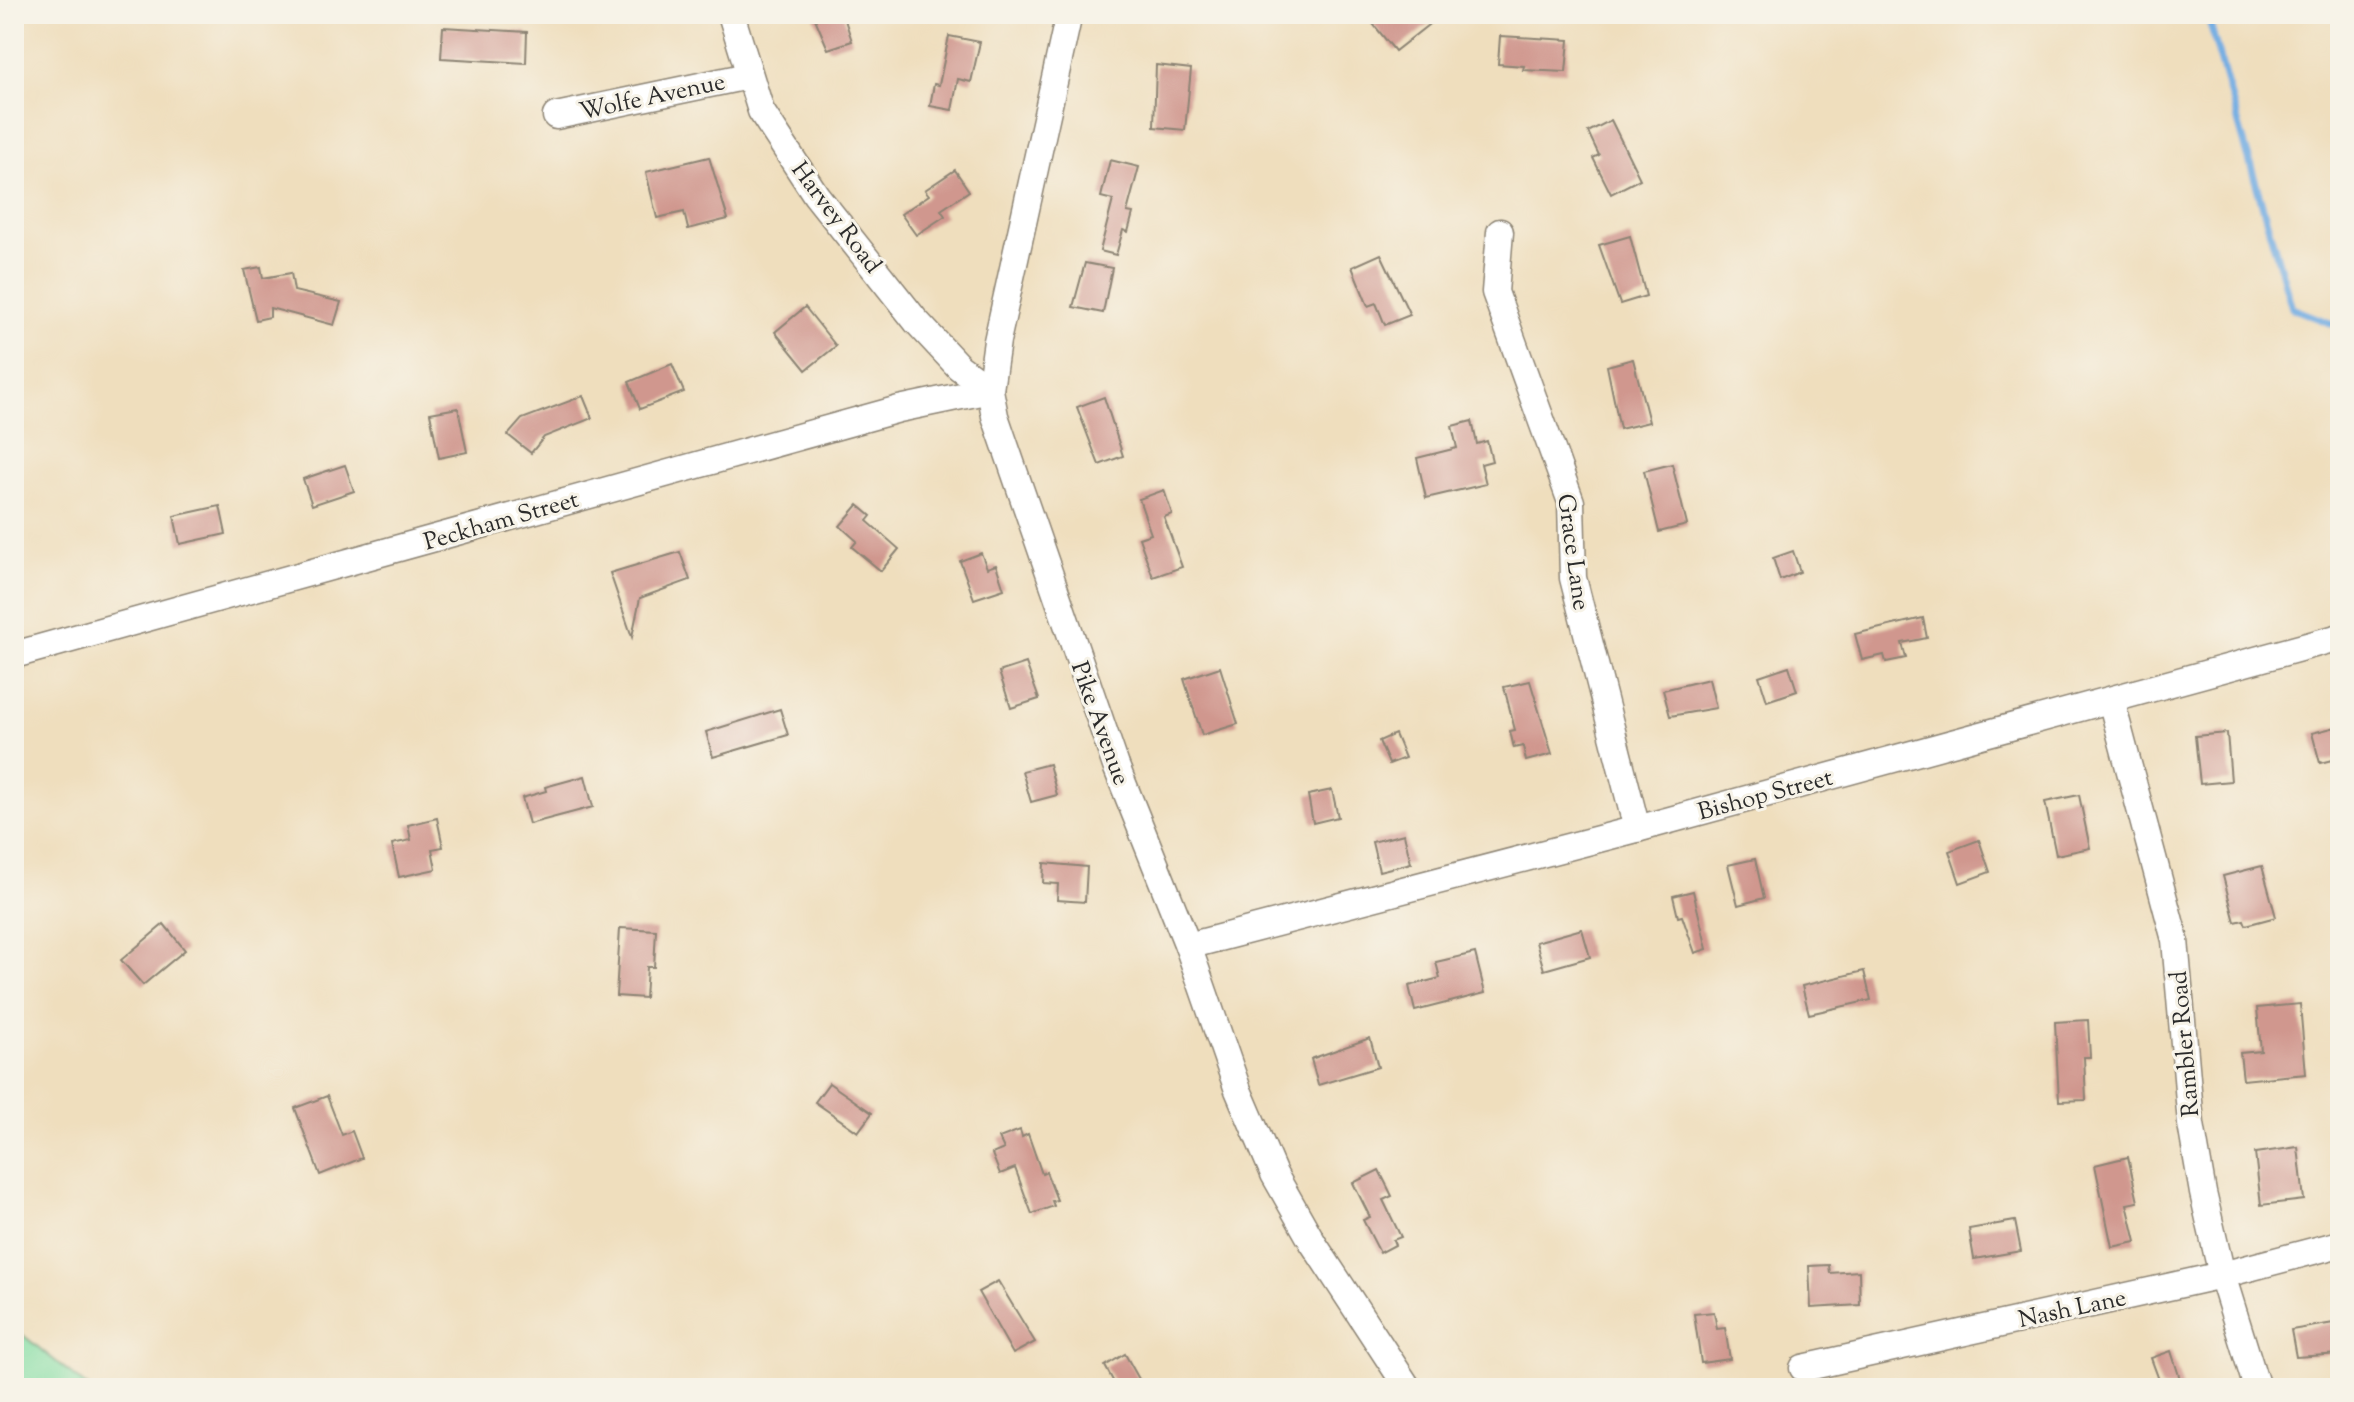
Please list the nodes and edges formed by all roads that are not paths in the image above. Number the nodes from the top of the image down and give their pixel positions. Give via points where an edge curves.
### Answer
1 (731, 14) edge
2 (1069, 14) edge
3 (748, 76) junction
4 (556, 116) dead end
5 (1500, 232) dead end
6 (990, 390) junction
7 (2340, 637) edge
8 (14, 655) edge
9 (2111, 700) junction
10 (1637, 829) junction
11 (1188, 946) junction
12 (2340, 1244) edge
13 (2222, 1275) junction
14 (1803, 1368) dead end
15 (1408, 1388) edge
16 (2257, 1388) edge

1 - 3 street, Harvey Road
2 - 6 street, Pike Avenue
3 - 4 street, Wolfe Avenue
3 - 6 street, Harvey Road via 761,111 816,195 916,321 959,367
5 - 10 street, Grace Lane via 1495,292 1571,502 1573,578
6 - 8 street, Peckham Street via 899,409
6 - 11 street, Pike Avenue via 1061,614
7 - 9 street, Bishop Street
9 - 10 street, Bishop Street
9 - 13 street, Rambler Road via 2175,940 2191,1124
10 - 11 street, Bishop Street
11 - 15 street, Pike Avenue via 1238,1090 1274,1174
12 - 13 street, Nash Lane
13 - 14 street, Nash Lane
13 - 16 street, Rambler Road

